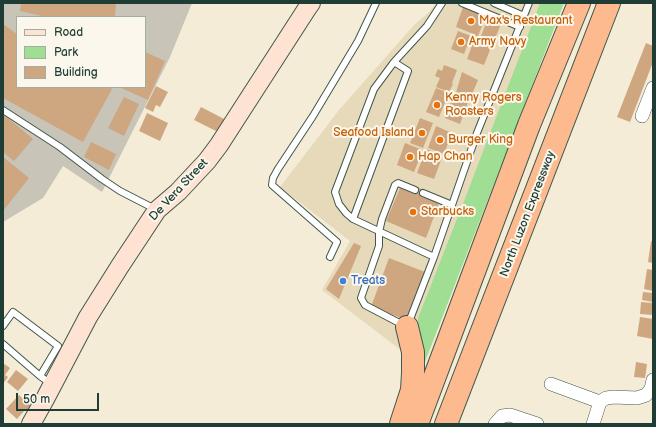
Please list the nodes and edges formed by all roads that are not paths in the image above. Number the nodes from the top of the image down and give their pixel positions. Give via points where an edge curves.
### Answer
1 (311, 3) edge
2 (376, 3) edge
3 (442, 3) edge
4 (462, 3) edge
5 (494, 3) edge
6 (530, 3) edge
7 (579, 3) edge
8 (609, 3) edge
9 (524, 16) junction
10 (520, 27) junction
11 (394, 62) junction
12 (653, 88) edge
13 (3, 110) edge
14 (642, 116) dead end
15 (416, 190) dead end
16 (423, 193) dead end
17 (452, 205) junction
18 (158, 210) junction
19 (353, 219) junction
20 (379, 232) junction
21 (330, 256) dead end
22 (434, 257) junction
23 (3, 326) edge
24 (407, 327) junction
25 (3, 344) edge
26 (47, 380) junction
27 (653, 380) edge
28 (550, 384) dead end
29 (600, 402) junction
30 (31, 424) edge
31 (401, 424) edge
32 (417, 424) edge
33 (446, 424) edge
34 (495, 424) edge
35 (537, 424) edge
36 (593, 424) edge

1 - 18 street, De Vera Street via 207,161
2 - 21 lane via 358,41 273,178 272,186 337,242
3 - 11 lane via 427,26
4 - 10 lane
5 - 9 lane
6 - 9 lane
7 - 32 highway via 529,125
8 - 33 highway, North Luzon Expressway
9 - 10 lane
10 - 17 lane via 477,133
11 - 19 lane via 408,71
11 - 19 lane via 374,89 335,192 338,204
12 - 14 street
13 - 18 lane via 60,147 120,191
15 - 20 lane via 398,183 395,185
16 - 17 lane
17 - 22 lane
18 - 26 street, De Vera Street
19 - 20 lane
20 - 22 lane
20 - 24 lane via 379,246 361,298 365,305
22 - 24 lane
23 - 26 lane via 13,312 58,346
24 - 31 highway via 413,352 412,390
25 - 26 lane
26 - 30 street, De Vera Street
27 - 29 street via 646,395 637,398 606,398
28 - 29 street
29 - 36 street
34 - 35 street via 502,416 510,415

